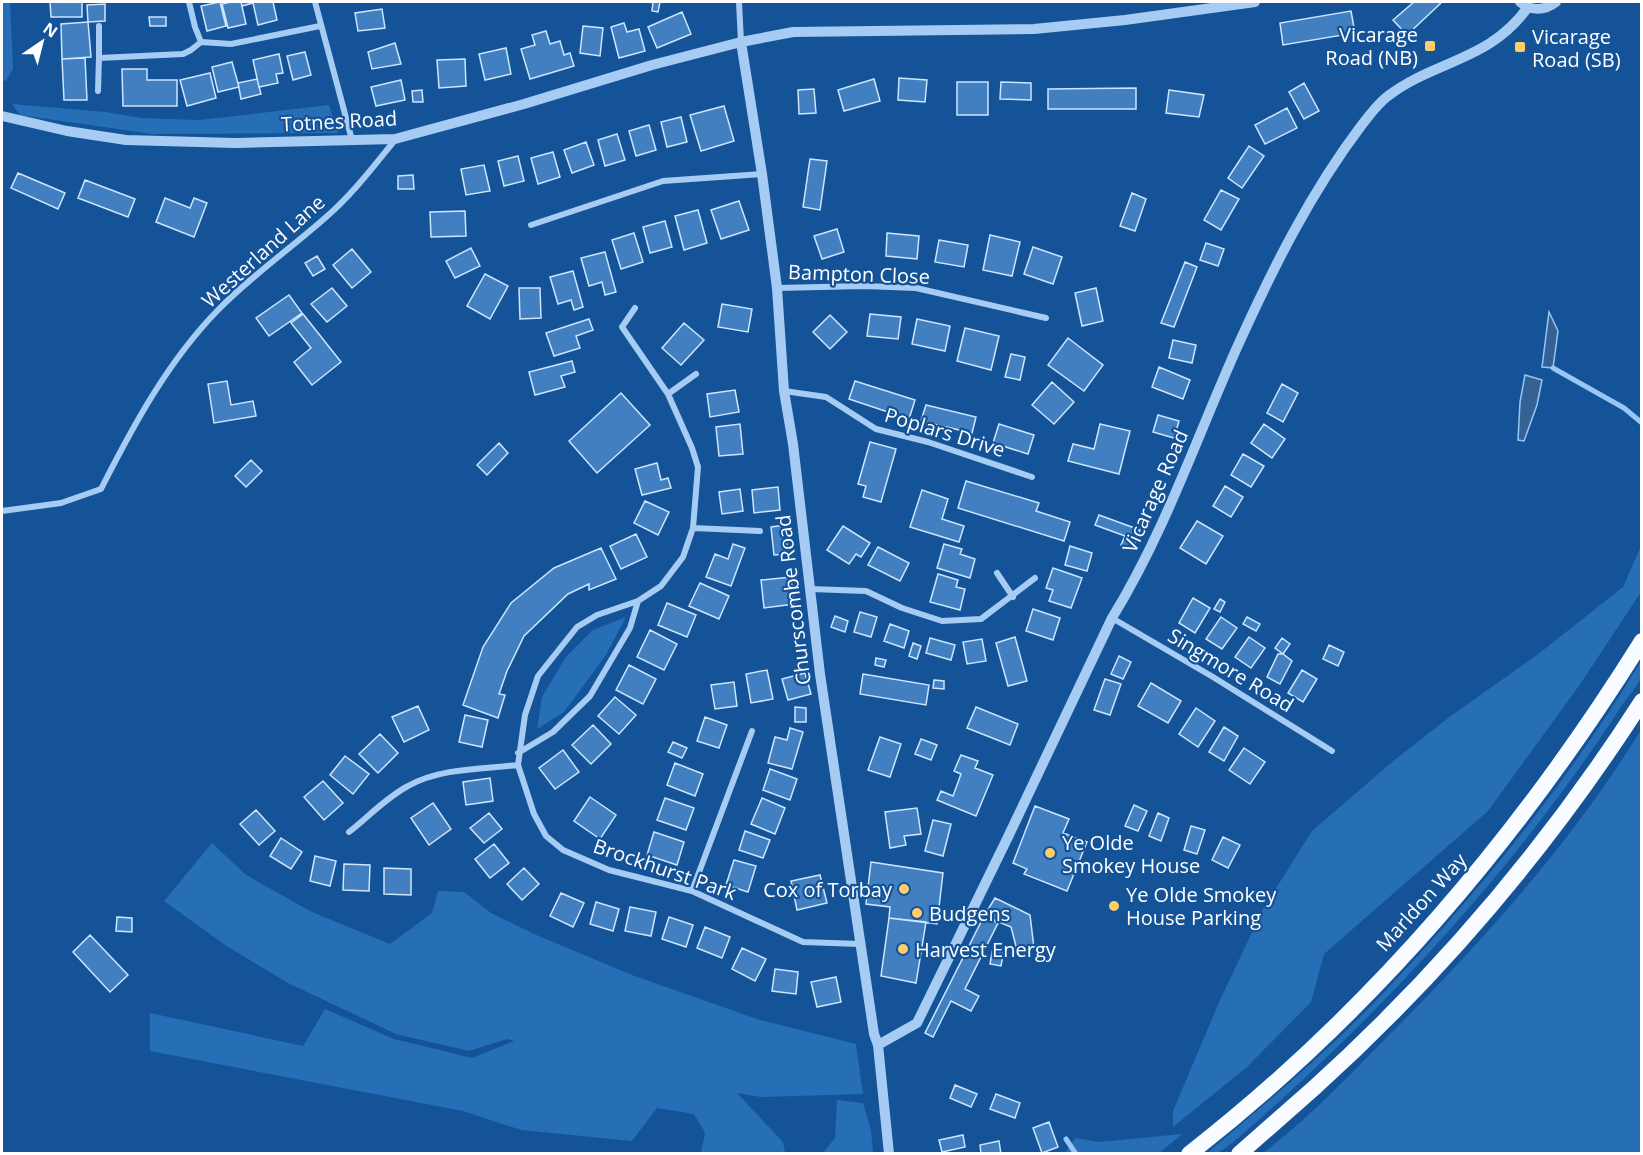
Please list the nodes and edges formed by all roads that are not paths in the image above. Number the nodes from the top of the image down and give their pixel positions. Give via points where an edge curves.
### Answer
1 (189, 2) edge
2 (315, 2) edge
3 (739, 2) edge
4 (1255, 2) edge
5 (1556, 2) edge
6 (1524, 4) edge
7 (99, 26) dead end
8 (320, 26) junction
9 (201, 42) junction
10 (741, 42) junction
11 (99, 58) junction
12 (98, 91) dead end
13 (2, 116) edge
14 (396, 139) junction
15 (352, 140) junction
16 (762, 174) junction
17 (531, 225) dead end
18 (777, 288) junction
19 (635, 308) dead end
20 (1046, 318) dead end
21 (696, 374) dead end
22 (784, 391) junction
23 (668, 394) junction
24 (1032, 477) dead end
25 (2, 511) edge
26 (693, 528) junction
27 (760, 531) dead end
28 (997, 573) dead end
29 (1035, 578) dead end
30 (809, 589) junction
31 (1013, 597) junction
32 (638, 601) junction
33 (1112, 618) junction
34 (1641, 641) edge
35 (1641, 701) edge
36 (752, 731) dead end
37 (1332, 751) dead end
38 (518, 753) junction
39 (518, 765) junction
40 (349, 832) dead end
41 (692, 891) junction
42 (860, 944) junction
43 (878, 1045) junction
44 (889, 1154) edge
45 (1189, 1154) edge
46 (1239, 1154) edge

1 - 9 street
2 - 8 street
3 - 10 street
4 - 10 street, Totnes Road via 1034,29 793,32
5 - 6 street via 1543,9
6 - 33 street, Vicarage Road via 1516,24 1487,47 1387,96 1319,187 1239,342 1157,537
7 - 11 street
8 - 9 street via 231,44
8 - 15 street
9 - 11 street via 183,54
10 - 14 street, Totnes Road
10 - 16 street, Churscombe Road
11 - 12 street
13 - 15 street, Totnes Road via 126,140
14 - 15 street, Totnes Road
14 - 25 street, Westerland Lane via 355,190 327,217 218,310 174,364 128,434 101,489 61,503
16 - 17 street via 663,181
16 - 18 street, Churscombe Road
18 - 20 street, Bampton Close via 916,288
18 - 22 street, Churscombe Road
19 - 23 street, Brockhurst Park via 622,327
21 - 23 street
22 - 24 street, Poplars Drive via 826,397 876,429
22 - 30 street, Churscombe Road
23 - 26 street, Brockhurst Park via 698,467
26 - 27 street
26 - 32 street, Brockhurst Park via 683,557 661,586
28 - 31 street
29 - 31 street
30 - 31 street via 866,591 942,621 981,619
30 - 42 street, Churscombe Road
32 - 38 street via 630,628 590,696 553,732
32 - 38 street, Brockhurst Park via 597,615 577,627 563,643 537,676
33 - 37 street, Singmore Road
33 - 43 street, Vicarage Road via 917,1023
34 - 45 highway, Marldon Way via 1537,797 1426,931 1298,1060
35 - 46 highway via 1580,792 1460,941 1340,1064
36 - 41 street
38 - 39 street, Brockhurst Park
39 - 40 street via 422,779
39 - 41 street, Brockhurst Park via 534,814 546,836 563,850 609,870
41 - 42 street, Brockhurst Park via 803,942
42 - 43 street, Churscombe Road
43 - 44 street, Churscombe Road

